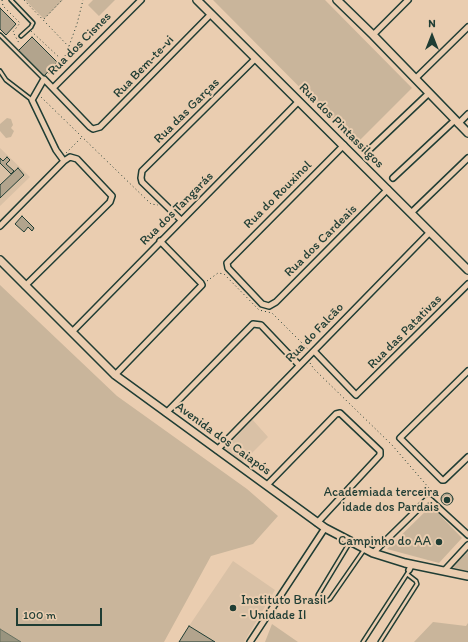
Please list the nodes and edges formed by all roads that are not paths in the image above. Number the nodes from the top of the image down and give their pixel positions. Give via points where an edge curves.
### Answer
1 (11, 0) edge
2 (140, 0) edge
3 (197, 0) edge
4 (337, 0) edge
5 (408, 0) edge
6 (210, 14) junction
7 (468, 27) edge
8 (0, 35) edge
9 (373, 35) junction
10 (21, 36) road end
11 (255, 59) junction
12 (0, 71) edge
13 (44, 79) junction
14 (415, 79) junction
15 (53, 88) junction
16 (428, 93) junction
17 (32, 100) junction
18 (299, 101) junction
19 (468, 114) edge
20 (457, 122) junction
21 (468, 133) edge
22 (344, 145) junction
23 (369, 150) dead end
24 (468, 158) edge
25 (62, 159) junction
26 (393, 178) dead end
27 (388, 189) junction
28 (411, 213) junction
29 (181, 220) junction
30 (0, 226) edge
31 (430, 232) junction
32 (160, 241) junction
33 (0, 260) edge
34 (468, 270) edge
35 (468, 284) edge
36 (26, 286) junction
37 (269, 306) joint
38 (72, 332) junction
39 (314, 351) junction
40 (299, 365) junction
41 (468, 371) edge
42 (115, 375) junction
43 (166, 413) junction
44 (216, 450) junction
45 (468, 457) edge
46 (267, 485) junction
47 (317, 523) junction
48 (325, 528) junction
49 (468, 535) edge
50 (350, 542) junction
51 (468, 545) edge
52 (365, 549) junction
53 (373, 554) junction
54 (410, 570) junction
55 (444, 571) junction
56 (468, 576) edge
57 (250, 642) edge
58 (363, 642) edge
59 (380, 642) edge

1 - 10 lane via 33,23
2 - 15 street, Rua dos Cisnes
3 - 6 main road, Rua dos Pintassilgos
4 - 9 main road
5 - 9 street
6 - 11 main road, Rua dos Pintassilgos
6 - 15 street, Rua Bem-te-vi via 100,127 90,127
7 - 14 street
8 - 13 lane
9 - 14 main road
11 - 18 main road, Rua dos Pintassilgos
11 - 29 street, Rua das Garças via 142,171 142,182
12 - 17 lane via 6,80
13 - 15 street
13 - 17 street
14 - 16 main road
16 - 20 main road
16 - 23 street
17 - 25 street
18 - 22 main road, Rua dos Pintassilgos
18 - 29 street, Rua dos Tangarás
19 - 20 street
20 - 21 main road
20 - 26 street
22 - 27 main road, Rua dos Pintassilgos
22 - 37 street, Rua do Rouxinol via 228,261 228,268 262,304
24 - 28 street
25 - 30 street
25 - 36 street via 77,159 111,193 112,199
27 - 28 main road, Rua dos Pintassilgos
27 - 37 street, Rua dos Cardeais via 276,302
28 - 31 main road, Rua dos Pintassilgos
29 - 32 street, Rua dos Tangarás
31 - 34 main road, Rua dos Pintassilgos
31 - 39 street, Rua do Falcão
32 - 38 street, Rua dos Tangarás
32 - 42 street via 201,283 201,287
33 - 36 main road, Avenida dos Caiapós
35 - 39 street, Rua das Patativas via 356,395
36 - 38 main road, Avenida dos Caiapós
38 - 42 main road, Avenida dos Caiapós
39 - 40 street, Rua do Falcão via 309,352
40 - 43 street via 261,325 253,324
40 - 44 street, Rua do Falcão
41 - 45 street via 400,438 440,479 444,480
42 - 43 main road, Avenida dos Caiapós
43 - 44 main road, Avenida dos Caiapós
44 - 46 main road, Avenida dos Caiapós
46 - 47 main road, Avenida dos Caiapós
46 - 47 street via 331,419 340,413 380,451 380,457
47 - 48 main road, Avenida dos Caiapós
48 - 50 main road, Avenida dos Caiapós
48 - 57 street
49 - 53 street via 430,500 424,501
50 - 52 main road, Avenida dos Caiapós
50 - 52 lane via 318,595 318,598 325,602 328,602
51 - 55 street
52 - 53 main road, Avenida dos Caiapós
53 - 54 main road, Avenida dos Caiapós
54 - 55 main road, Avenida dos Caiapós
54 - 58 lane
54 - 59 lane via 417,584
55 - 56 main road, Avenida dos Caiapós

